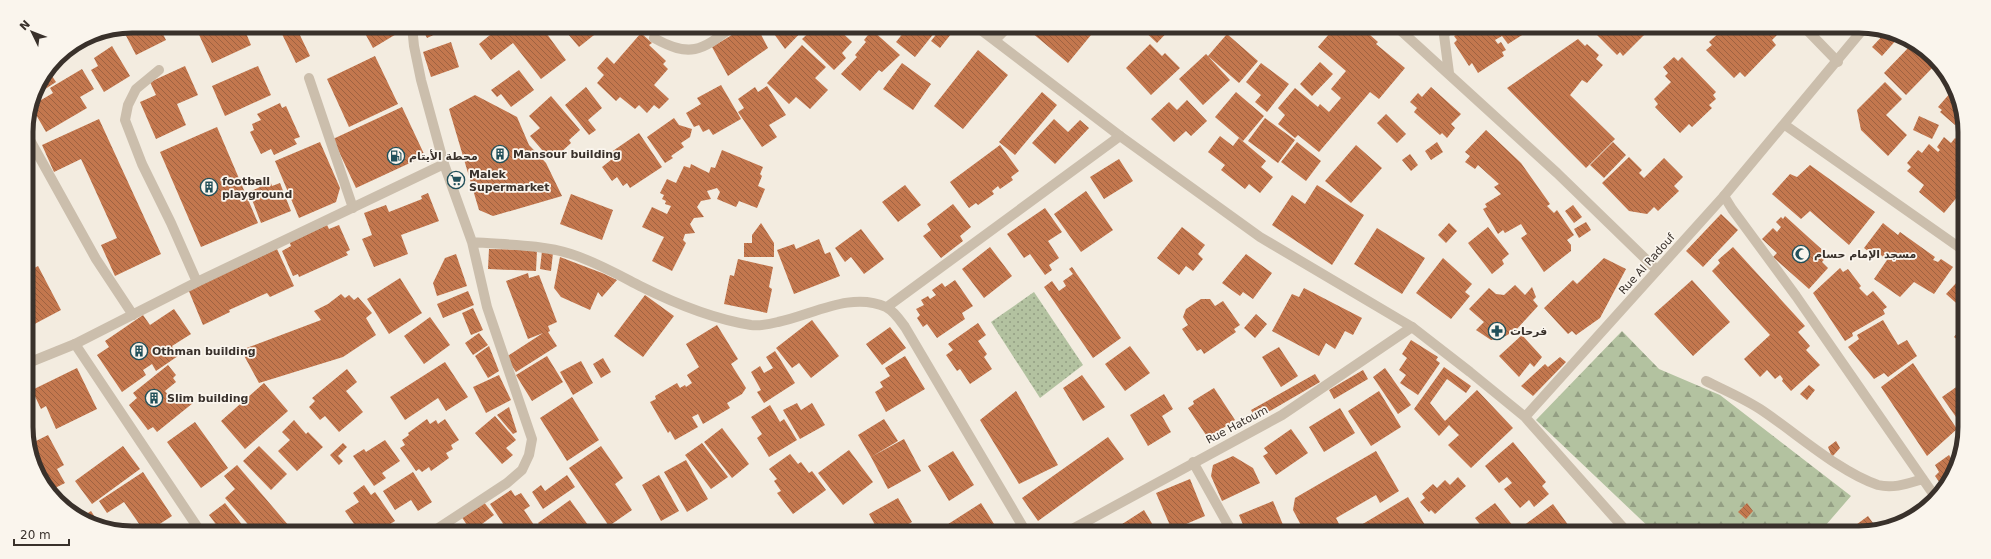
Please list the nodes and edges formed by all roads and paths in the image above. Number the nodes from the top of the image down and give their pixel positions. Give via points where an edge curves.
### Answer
1 (413, 33) edge
2 (723, 33) edge
3 (985, 33) edge
4 (1002, 33) edge
5 (1404, 33) edge
6 (1446, 33) edge
7 (1810, 33) edge
8 (1860, 33) edge
9 (654, 38) dead end
10 (995, 40) junction
11 (1838, 62) junction
12 (159, 70) dead end
13 (1449, 72) junction
14 (309, 78) dead end
15 (1785, 125) junction
16 (1120, 136) junction
17 (33, 146) edge
18 (444, 164) junction
19 (1724, 196) junction
20 (352, 208) junction
21 (472, 242) junction
22 (1958, 246) edge
23 (1657, 270) junction
24 (197, 282) junction
25 (887, 307) junction
26 (133, 315) junction
27 (1412, 327) junction
28 (75, 344) junction
29 (33, 361) edge
30 (1706, 381) dead end
31 (1525, 417) junction
32 (1193, 462) junction
33 (1923, 479) junction
34 (1933, 493) edge
35 (197, 526) edge
36 (442, 526) edge
37 (1022, 526) edge
38 (1078, 526) edge
39 (1229, 526) edge
40 (1623, 526) edge

1 - 18 street via 421,80
2 - 9 street via 694,50 672,48
3 - 10 street
4 - 10 street
5 - 13 street
6 - 13 street
7 - 11 street
8 - 11 street, Rue Al Radouf
10 - 16 street
11 - 15 street, Rue Al Radouf
12 - 24 street via 136,89 128,105 125,120 142,164
13 - 23 street
14 - 20 street
15 - 19 street, Rue Al Radouf
15 - 22 street
16 - 25 street
16 - 27 street via 1260,237
17 - 26 street via 96,259
18 - 20 street
18 - 21 street
19 - 23 street, Rue Al Radouf
19 - 33 street
20 - 24 street
21 - 25 street via 571,254 608,268 641,286 732,322 754,325 794,319 849,302 868,302
21 - 36 street via 487,307 532,439 529,456 522,470 507,483
23 - 31 street, Rue Al Radouf
24 - 26 street
25 - 37 street via 905,326
26 - 28 street
27 - 31 street
27 - 32 street, Rue Hatoum via 1282,415
28 - 29 street
28 - 35 street
30 - 33 street via 1759,408 1832,460 1867,480 1879,485 1897,486
31 - 40 street
32 - 38 street, Rue Hatoum
32 - 39 street
33 - 34 street

